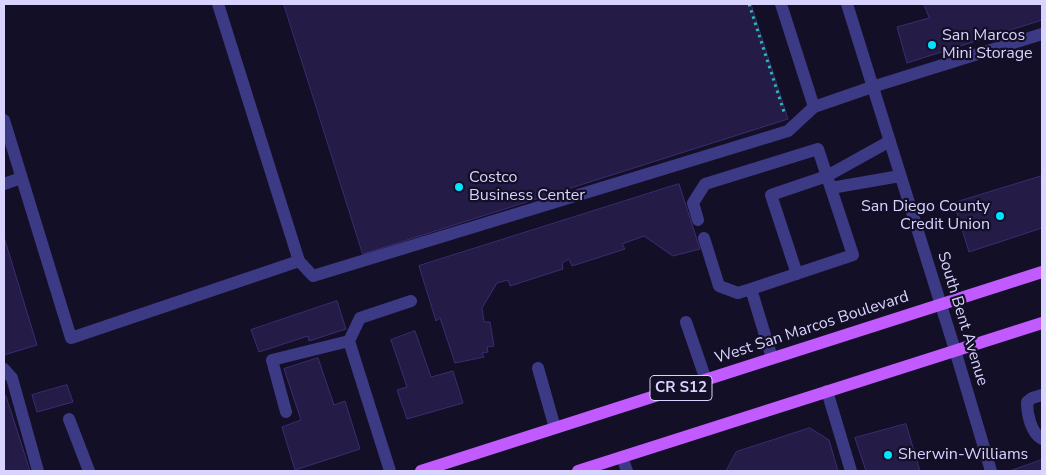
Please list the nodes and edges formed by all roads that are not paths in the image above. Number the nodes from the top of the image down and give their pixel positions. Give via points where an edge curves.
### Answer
1 (218, 4) edge
2 (780, 4) edge
3 (847, 4) edge
4 (1042, 34) edge
5 (872, 87) junction
6 (814, 107) junction
7 (4, 120) edge
8 (890, 141) junction
9 (900, 176) junction
10 (21, 178) junction
11 (829, 182) junction
12 (4, 184) edge
13 (698, 220) dead end
14 (704, 238) dead end
15 (299, 261) junction
16 (1042, 272) edge
17 (797, 274) junction
18 (751, 289) junction
19 (411, 301) dead end
20 (940, 304) junction
21 (686, 322) dead end
22 (1042, 322) edge
23 (350, 341) junction
24 (955, 350) junction
25 (772, 358) junction
26 (538, 368) dead end
27 (4, 369) edge
28 (706, 380) junction
29 (827, 391) junction
30 (1042, 395) edge
31 (286, 412) dead end
32 (69, 419) dead end
33 (555, 428) junction
34 (1042, 439) edge
35 (622, 457) junction
36 (38, 471) edge
37 (89, 471) edge
38 (390, 471) edge
39 (421, 471) edge
40 (578, 471) edge
41 (627, 471) edge
42 (851, 471) edge
43 (990, 471) edge

1 - 15 street
2 - 6 street
3 - 5 street, South Bent Avenue
4 - 5 street
5 - 6 street
5 - 8 street, South Bent Avenue
6 - 15 street via 788,131 313,276
7 - 10 street
8 - 9 street, South Bent Avenue
8 - 11 street
9 - 11 street
9 - 20 street, South Bent Avenue
10 - 12 street
10 - 15 street via 71,338
11 - 13 street via 818,149 705,184 693,203
11 - 17 street via 853,255
11 - 17 street via 770,196
14 - 18 street via 719,286 738,294
16 - 20 main road, West San Marcos Boulevard / CR S12
17 - 18 street
18 - 25 street
19 - 23 street via 360,318
20 - 24 street, South Bent Avenue
20 - 25 main road, West San Marcos Boulevard / CR S12
21 - 28 street
22 - 24 main road
23 - 31 street via 272,360
23 - 38 street
24 - 29 main road
24 - 43 street, South Bent Avenue
25 - 28 main road, West San Marcos Boulevard / CR S12
26 - 33 street
27 - 36 street via 12,378
28 - 33 main road, West San Marcos Boulevard / CR S12
29 - 35 main road
29 - 42 street
30 - 34 street via 1027,402 1032,428
32 - 37 street
33 - 39 main road, West San Marcos Boulevard / CR S12
35 - 40 main road
35 - 41 street

